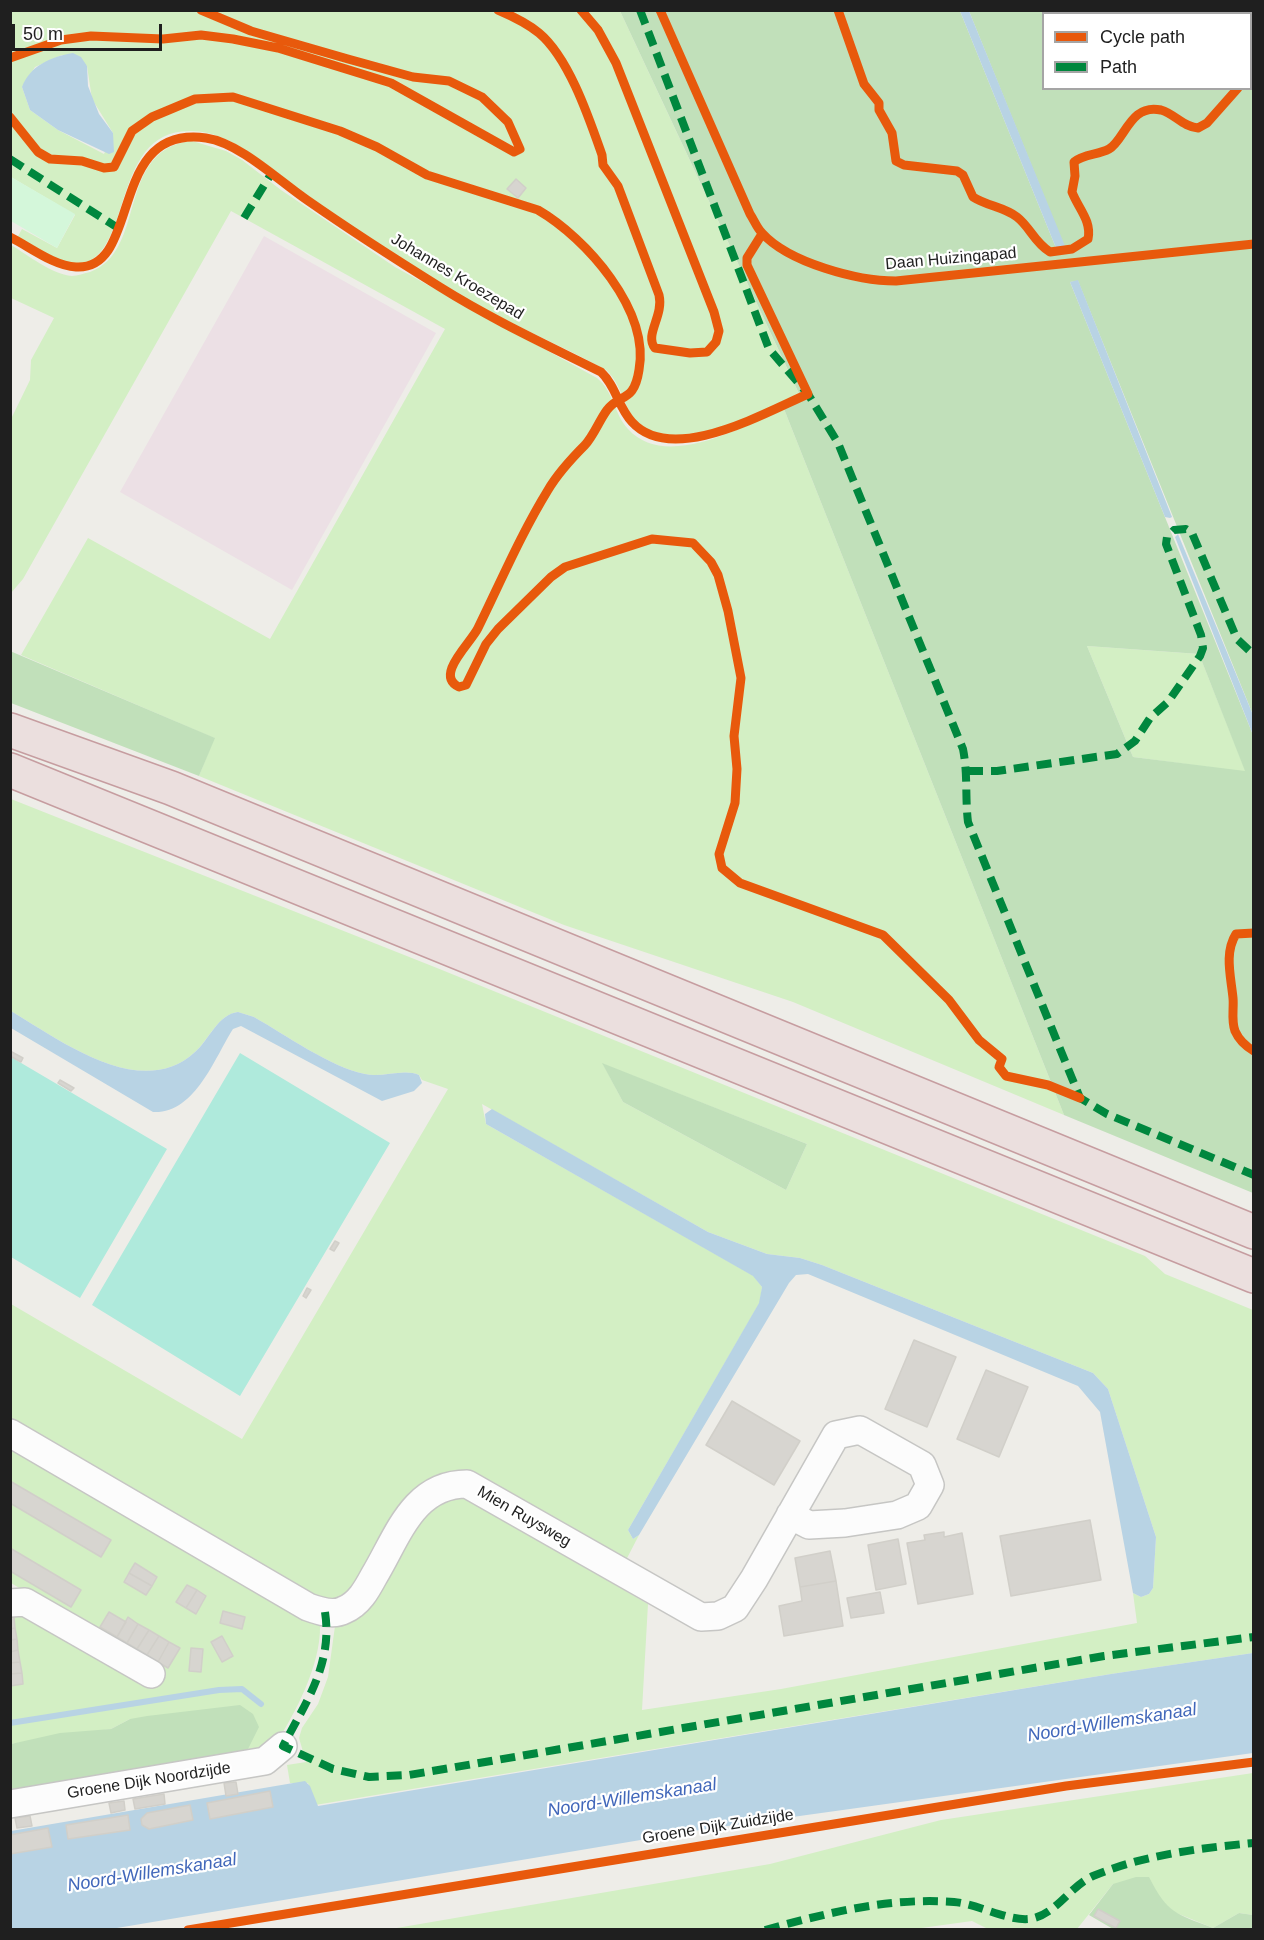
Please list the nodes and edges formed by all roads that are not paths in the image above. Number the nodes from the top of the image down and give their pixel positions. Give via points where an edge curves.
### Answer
1 (10, 730) edge
2 (10, 770) edge
3 (1254, 1232) edge
4 (1254, 1276) edge
5 (10, 1433) edge
6 (790, 1515) junction
7 (10, 1603) edge
8 (151, 1674) dead end
9 (283, 1746) dead end
10 (10, 1804) edge

1 - 3 highway via 171,788
2 - 4 highway
5 - 6 street, Mien Ruysweg via 308,1608 325,1612 343,1611 362,1597 417,1503 450,1484 467,1484 701,1617 718,1616 735,1608
6 - 6 street, Mien Ruysweg via 836,1435 860,1430 922,1465 930,1485 918,1506 897,1515 808,1525
7 - 8 street via 25,1602
9 - 10 street, Groene Dijk Noordzijde via 265,1761

